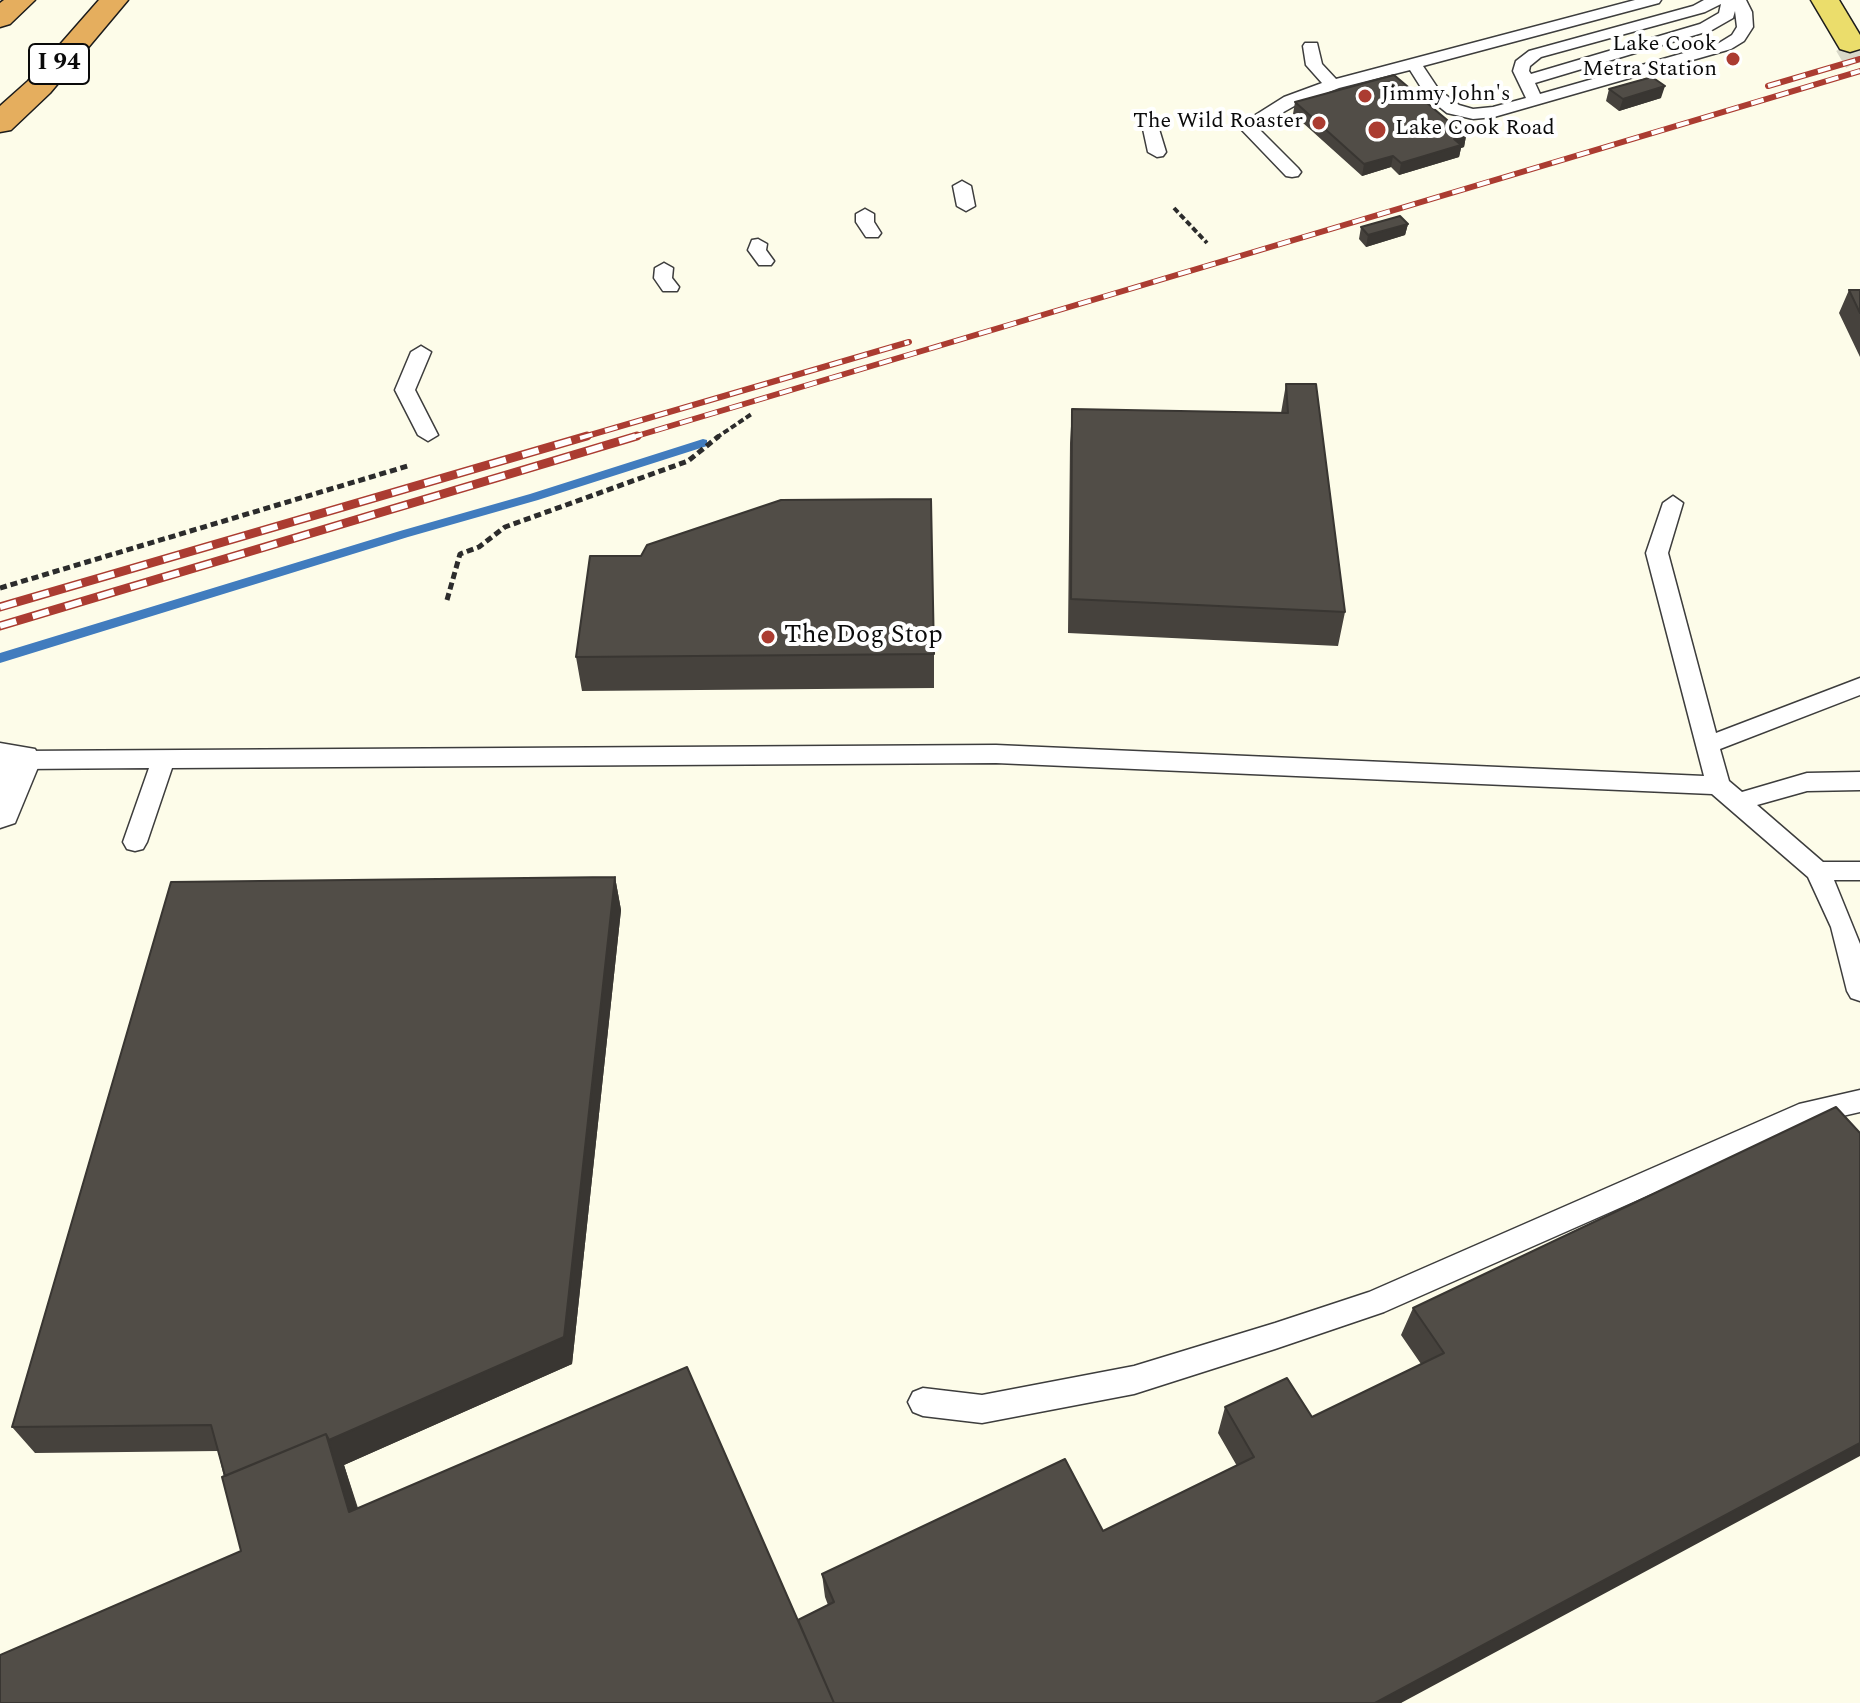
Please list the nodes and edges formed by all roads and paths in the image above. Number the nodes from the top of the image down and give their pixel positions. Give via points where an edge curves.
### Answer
1 (21, 0) edge
2 (114, 0) edge
3 (1653, 0) edge
4 (1716, 0) edge
5 (1729, 0) edge
6 (1738, 0) edge
7 (1825, 0) edge
8 (0, 18) edge
9 (1850, 43) tunnel mouth
10 (1311, 46) dead end
11 (1414, 64) junction
12 (1525, 81) junction
13 (1333, 85) junction
14 (1535, 100) junction
15 (0, 123) edge
16 (1151, 129) dead end
17 (1157, 152) dead end
18 (1292, 172) dead end
19 (962, 186) dead end
20 (966, 206) dead end
21 (1174, 208) dead end
22 (865, 214) dead end
23 (872, 233) dead end
24 (1207, 243) dead end
25 (664, 268) dead end
26 (670, 287) dead end
27 (421, 352) dead end
28 (753, 413) dead end
29 (428, 435) dead end
30 (411, 465) dead end
31 (1673, 503) dead end
32 (0, 588) edge
33 (447, 600) dead end
34 (1860, 686) edge
35 (1708, 745) junction
36 (164, 758) junction
37 (10, 760) edge
38 (1860, 781) edge
39 (1718, 785) junction
40 (1737, 802) junction
41 (0, 811) edge
42 (135, 842) dead end
43 (1818, 871) junction
44 (1860, 871) edge
45 (1852, 927) edge
46 (1860, 991) edge
47 (1860, 1101) edge
48 (923, 1402) dead end

1 - 8 highway, I 94
2 - 15 highway, I 94 via 39,87
3 - 11 lane
4 - 12 lane via 1535,54 1522,64
5 - 12 lane via 1727,15 1706,27
6 - 14 lane via 1745,27 1725,46
7 - 9 main road
10 - 13 lane via 1314,65
11 - 13 lane
11 - 14 lane via 1433,93 1453,109 1494,112
12 - 14 lane
13 - 18 lane via 1246,126
16 - 17 lane
19 - 20 lane
21 - 24 path
22 - 23 lane
25 - 26 lane
27 - 29 lane via 405,390
28 - 33 path via 688,461 505,527 460,554
30 - 32 path
31 - 35 lane via 1657,553
34 - 35 lane
35 - 39 lane
36 - 37 lane
36 - 39 lane via 996,754
36 - 42 lane
37 - 41 street
38 - 40 lane via 1807,782
39 - 40 lane
40 - 43 lane
43 - 44 lane
43 - 45 lane
45 - 46 lane
47 - 48 lane via 1808,1112 1374,1303 1275,1336 1134,1380 982,1409

